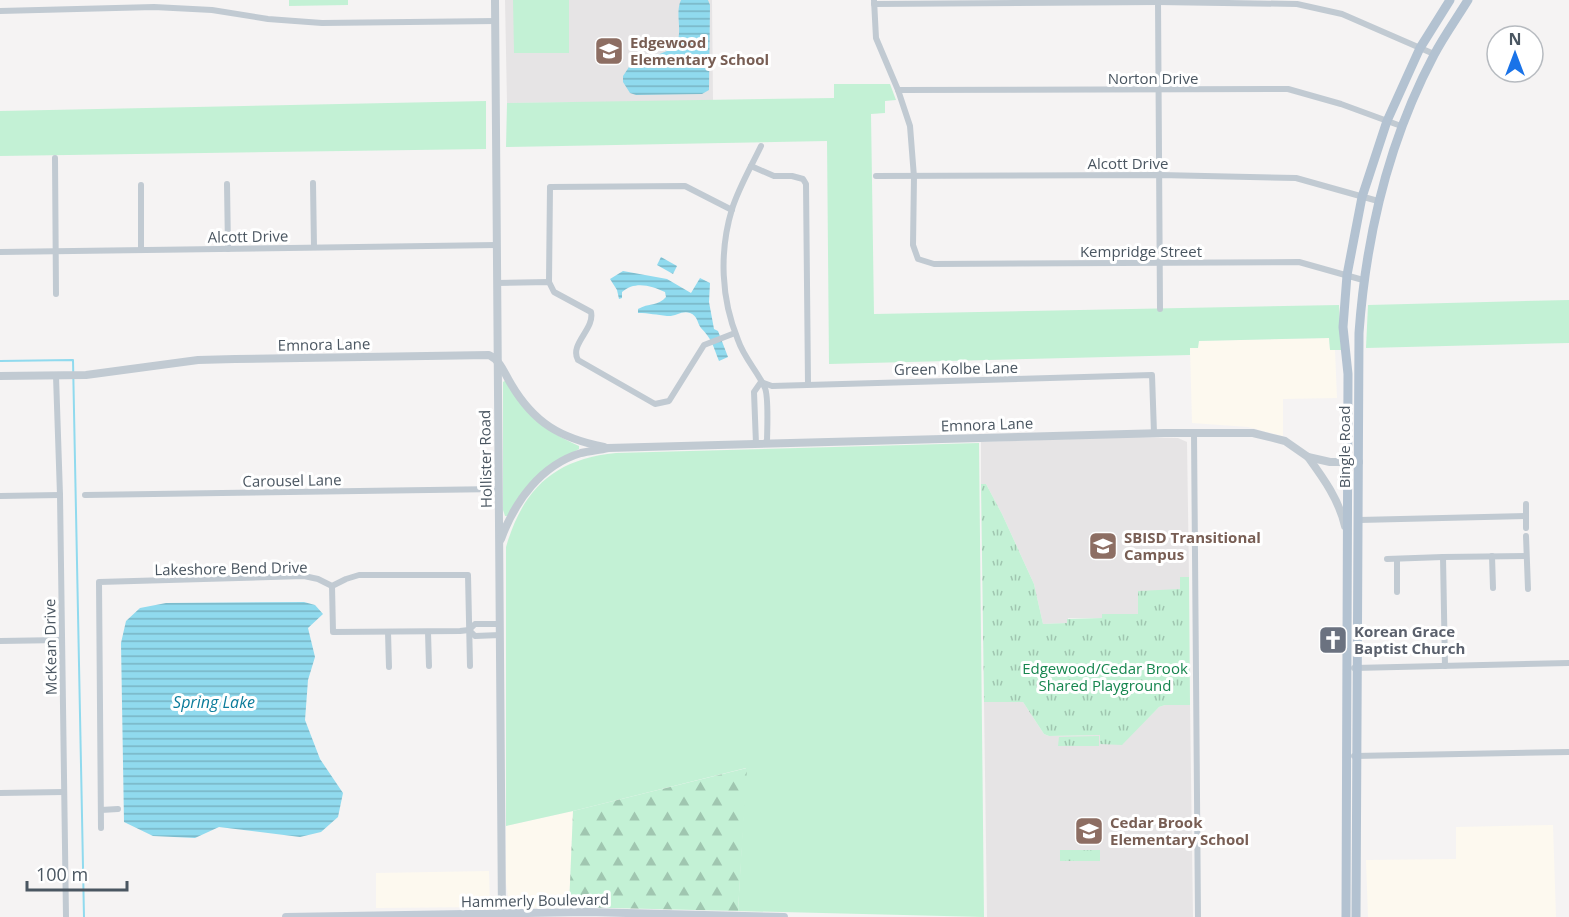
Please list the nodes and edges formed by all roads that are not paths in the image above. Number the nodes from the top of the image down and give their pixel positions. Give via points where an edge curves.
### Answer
1 (495, 0) edge
2 (1450, 0) edge
3 (1468, 0) edge
4 (1158, 1) edge
5 (874, 2) edge
6 (0, 10) edge
7 (495, 21) junction
8 (1420, 48) junction
9 (1434, 54) junction
10 (898, 90) junction
11 (1160, 90) junction
12 (1387, 121) junction
13 (1401, 126) junction
14 (760, 146) dead end
15 (55, 158) dead end
16 (751, 166) junction
17 (1160, 175) junction
18 (876, 176) dead end
19 (914, 177) junction
20 (313, 183) dead end
21 (227, 184) dead end
22 (141, 185) dead end
23 (1362, 197) junction
24 (1378, 201) junction
25 (732, 210) junction
26 (497, 245) junction
27 (314, 247) junction
28 (141, 249) junction
29 (228, 249) junction
30 (55, 251) junction
31 (0, 252) edge
32 (1159, 263) junction
33 (1347, 275) junction
34 (1363, 280) junction
35 (549, 282) junction
36 (497, 283) junction
37 (56, 294) dead end
38 (1160, 309) dead end
39 (735, 333) junction
40 (498, 359) junction
41 (1359, 373) junction
42 (1348, 374) junction
43 (0, 376) edge
44 (56, 376) junction
45 (761, 382) junction
46 (808, 384) junction
47 (1154, 433) junction
48 (1194, 433) junction
49 (756, 444) junction
50 (767, 444) junction
51 (608, 448) junction
52 (1308, 457) junction
53 (1348, 462) junction
54 (1359, 462) junction
55 (499, 489) junction
56 (60, 495) junction
57 (85, 495) dead end
58 (0, 496) edge
59 (1526, 504) dead end
60 (1526, 516) junction
61 (1359, 520) junction
62 (1526, 528) dead end
63 (1526, 536) dead end
64 (1348, 537) junction
65 (500, 543) junction
66 (1492, 556) junction
67 (1526, 556) junction
68 (1443, 557) junction
69 (1397, 559) junction
70 (1387, 560) dead end
71 (1348, 577) junction
72 (1359, 578) junction
73 (332, 586) junction
74 (1493, 588) dead end
75 (1528, 589) dead end
76 (1397, 592) dead end
77 (499, 624) junction
78 (469, 630) junction
79 (388, 632) junction
80 (428, 632) junction
81 (500, 635) junction
82 (62, 640) junction
83 (0, 641) edge
84 (1569, 663) edge
85 (429, 666) dead end
86 (470, 666) dead end
87 (1445, 666) junction
88 (389, 667) dead end
89 (1347, 668) junction
90 (1358, 668) junction
91 (1569, 752) edge
92 (1346, 756) junction
93 (1359, 756) junction
94 (64, 792) junction
95 (0, 793) edge
96 (118, 809) dead end
97 (101, 810) junction
98 (101, 828) dead end
99 (1346, 836) junction
100 (1358, 836) junction
101 (502, 915) edge
102 (393, 916) edge
103 (66, 917) edge
104 (288, 917) edge
105 (784, 917) edge
106 (1198, 917) edge
107 (1346, 917) edge
108 (1356, 917) edge

1 - 7 street, Hollister Road
2 - 8 main road, Bingle Road
3 - 9 main road, Bingle Road
4 - 5 street
4 - 8 street via 1297,4 1341,14
4 - 11 street
5 - 10 street via 876,38
6 - 7 street via 154,7 322,23
7 - 26 street, Hollister Road
8 - 9 street
8 - 12 main road, Bingle Road
9 - 13 main road, Bingle Road
10 - 11 street, Norton Drive
10 - 19 street via 910,126
11 - 12 street, Norton Drive via 1288,89
11 - 17 street
12 - 13 street, Norton Drive
12 - 23 main road, Bingle Road
13 - 24 main road, Bingle Road
14 - 16 street
15 - 30 street
16 - 25 street
16 - 46 street via 774,176 803,179 806,184
17 - 19 street, Alcott Drive
17 - 23 street, Alcott Drive via 1296,178
17 - 32 street
18 - 19 street, Alcott Drive
19 - 32 street, Kempridge Street via 913,245 918,259 934,264
20 - 27 street
21 - 29 street
22 - 28 street
23 - 24 street, Alcott Drive
23 - 33 main road, Bingle Road
24 - 34 main road, Bingle Road
25 - 35 street via 685,186 550,187
25 - 39 street via 723,276
26 - 27 street, Alcott Drive
26 - 36 street, Hollister Road
27 - 29 street, Alcott Drive
28 - 29 street, Alcott Drive
28 - 30 street, Alcott Drive
30 - 31 street, Alcott Drive
30 - 37 street
32 - 33 street, Kempridge Street via 1299,262
32 - 38 street
33 - 34 street, Kempridge Street
33 - 42 main road, Bingle Road via 1343,327
34 - 41 main road, Bingle Road
35 - 36 street
35 - 39 street via 554,292 591,312 576,349 578,360 655,404 669,401 706,343
36 - 40 street, Hollister Road
39 - 45 street
40 - 44 street, Emnora Lane via 489,355 198,360
40 - 51 street, Emnora Lane via 519,398 545,425 582,443
40 - 55 street, Hollister Road
41 - 42 main road
41 - 54 main road, Bingle Road
42 - 53 main road, Bingle Road
43 - 44 street, Emnora Lane
44 - 56 street, McKean Drive
45 - 46 street, Green Kolbe Lane via 772,386
45 - 49 street via 754,392
45 - 50 street via 766,390
46 - 47 street, Green Kolbe Lane via 1152,375
47 - 48 street, Emnora Lane
47 - 50 street, Emnora Lane
48 - 52 street, Emnora Lane via 1269,436 1285,441
48 - 106 street
49 - 50 street, Emnora Lane
49 - 51 street, Emnora Lane
51 - 65 street, Emnora Lane via 580,453 545,473 518,502
52 - 53 street, Emnora Lane
52 - 64 street via 1339,505
53 - 54 street, Emnora Lane
53 - 64 main road, Bingle Road
54 - 61 main road, Bingle Road
55 - 57 street, Carousel Lane
55 - 65 street, Hollister Road
56 - 58 street
56 - 82 street, McKean Drive
59 - 60 street
60 - 61 street
60 - 62 street
61 - 72 main road, Bingle Road
63 - 67 street
64 - 71 main road, Bingle Road
65 - 77 street, Hollister Road
66 - 67 street
66 - 68 street
66 - 74 street
67 - 75 street
68 - 69 street
68 - 87 street
69 - 70 street
69 - 76 street
71 - 72 main road
71 - 89 main road, Bingle Road
72 - 90 main road, Bingle Road
73 - 78 street via 359,575 468,575
73 - 79 street via 333,632
73 - 97 street, Lakeshore Bend Drive via 304,576 99,582
77 - 78 street via 475,624
77 - 81 street, Hollister Road
78 - 80 street
78 - 81 street via 475,636
78 - 86 street
79 - 80 street
79 - 88 street
80 - 85 street
81 - 101 street, Hollister Road
82 - 83 street
82 - 94 street, McKean Drive
84 - 87 street
87 - 90 street
89 - 90 street
89 - 92 main road, Bingle Road
90 - 93 main road, Bingle Road
91 - 93 street
92 - 93 street
92 - 99 main road, Bingle Road
93 - 100 main road, Bingle Road
94 - 95 street
94 - 103 street, McKean Drive
96 - 97 street
97 - 98 street
99 - 100 main road
99 - 107 main road, Bingle Road
100 - 108 main road, Bingle Road
101 - 102 main road, Hammerly Boulevard
101 - 105 main road, Hammerly Boulevard via 624,912
102 - 104 main road, Hammerly Boulevard

